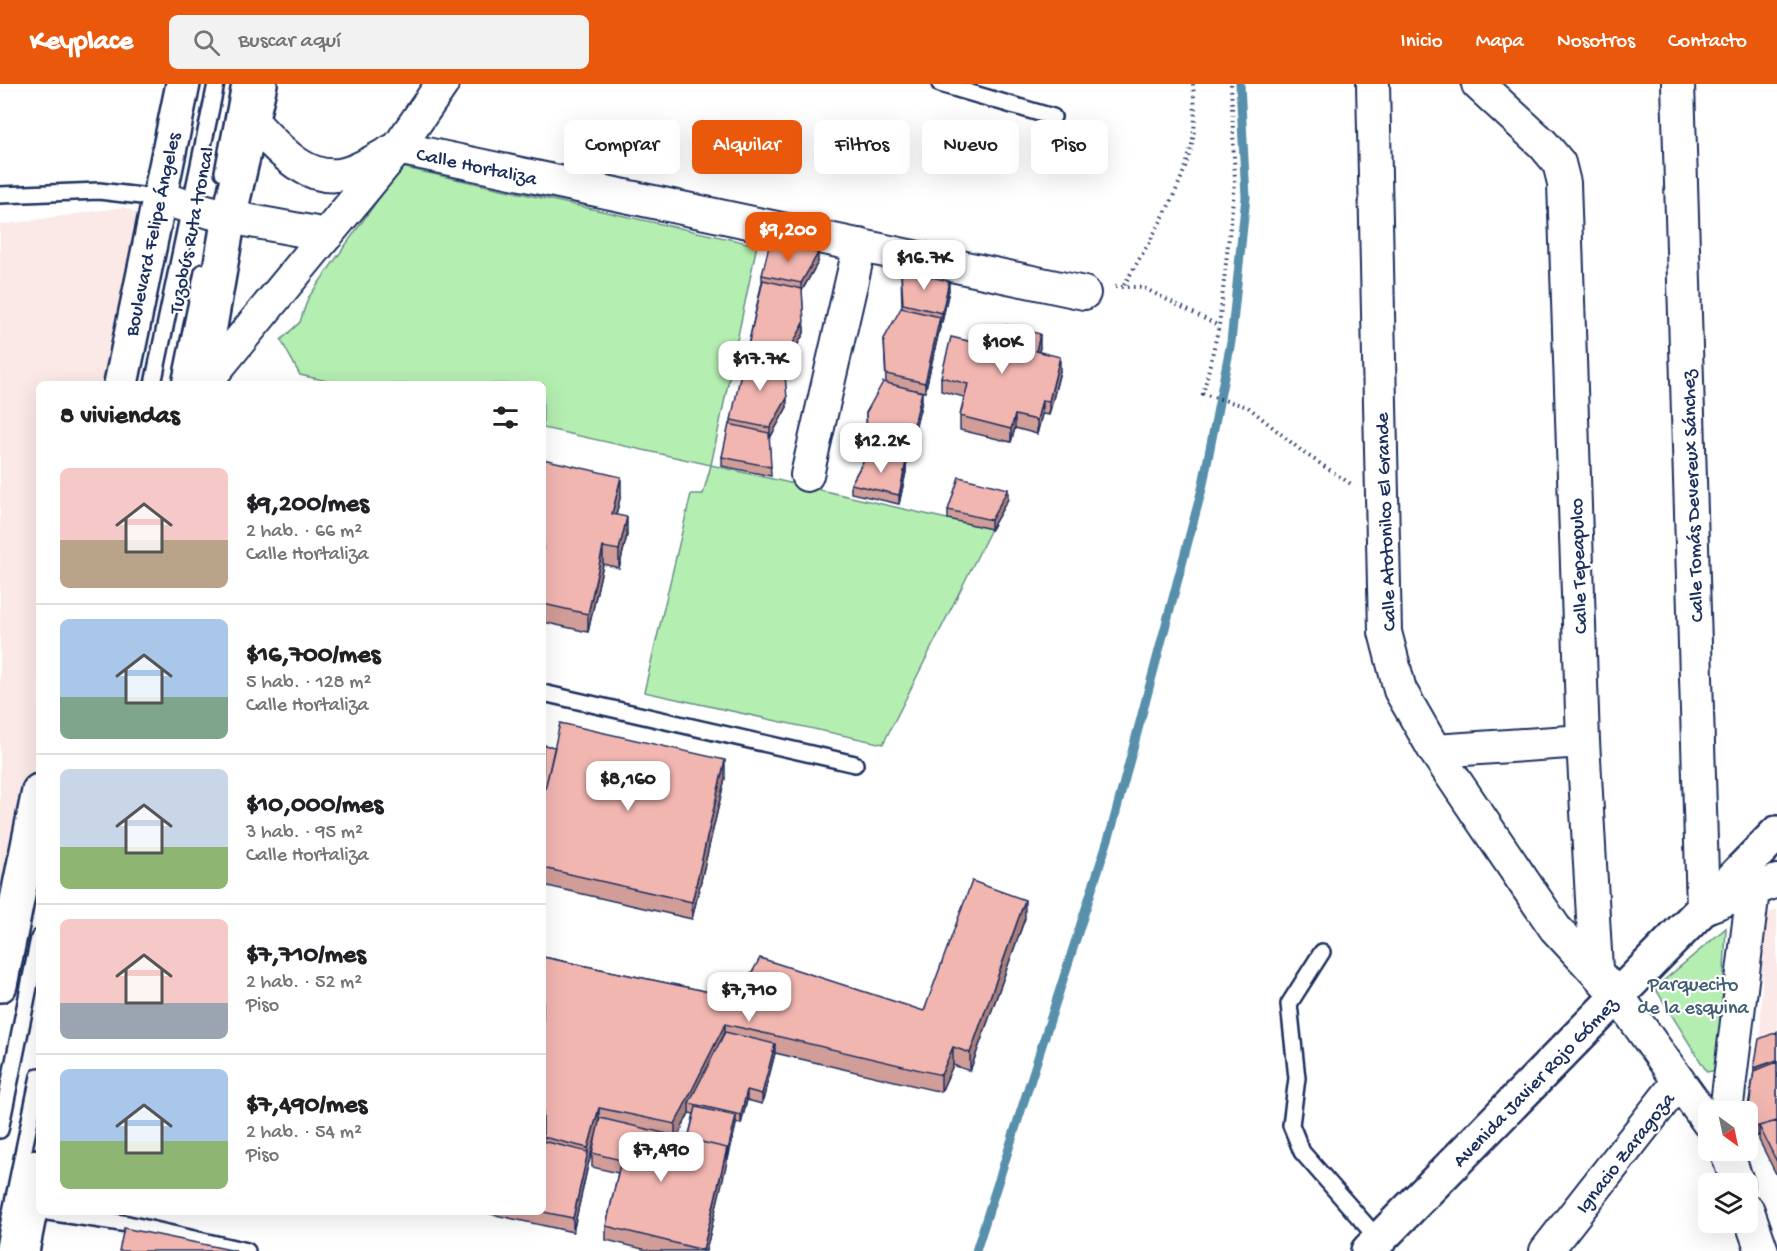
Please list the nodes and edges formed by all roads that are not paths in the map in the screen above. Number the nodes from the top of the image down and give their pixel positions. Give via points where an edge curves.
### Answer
1 (183, 84) edge
2 (216, 84) edge
3 (240, 84) edge
4 (260, 84) edge
5 (442, 84) edge
6 (940, 84) edge
7 (1373, 84) edge
8 (1478, 84) edge
9 (1678, 84) edge
10 (1053, 117) dead end
11 (252, 121) junction
12 (398, 148) junction
13 (0, 195) edge
14 (158, 198) junction
15 (212, 213) junction
16 (327, 235) junction
17 (860, 245) junction
18 (1084, 293) road end
19 (122, 381) edge
20 (154, 381) edge
21 (181, 381) edge
22 (202, 381) edge
23 (205, 381) edge
24 (807, 475) dead end
25 (546, 694) edge
26 (1583, 741) junction
27 (1435, 751) junction
28 (855, 764) dead end
29 (36, 806) edge
30 (1777, 833) edge
31 (1765, 885) edge
32 (1703, 908) junction
33 (1322, 952) dead end
34 (36, 953) edge
35 (1596, 969) junction
36 (0, 985) edge
37 (1618, 996) junction
38 (1679, 1082) junction
39 (1728, 1101) edge
40 (36, 1107) edge
41 (1698, 1108) edge
42 (0, 1130) edge
43 (36, 1176) edge
44 (26, 1208) edge
45 (71, 1215) edge
46 (1756, 1233) edge
47 (1373, 1245) edge
48 (3, 1251) edge
49 (22, 1251) edge
50 (247, 1251) edge
51 (1546, 1251) edge
52 (1762, 1251) edge

1 - 14 main road, Boulevard Felipe Ángeles
2 - 15 lane, Tuzobús Ruta troncal
3 - 15 lane, Tuzobús Ruta troncal
4 - 11 main road
5 - 12 street
6 - 10 lane
7 - 27 street, Calle Atotonilco El Grande via 1385,632 1400,690
8 - 26 street, Calle Tepeapulco via 1543,144 1559,163 1564,183
9 - 32 street, Calle Tomás Devereux Sánchez
11 - 12 street via 289,159 311,172 343,174
11 - 15 main road
12 - 16 street
12 - 17 street, Calle Hortaliza
13 - 14 lane via 99,192
14 - 15 street
14 - 19 main road, Boulevard Felipe Ángeles
15 - 16 street
15 - 20 lane, Tuzobús Ruta troncal
15 - 21 lane, Tuzobús Ruta troncal
15 - 22 main road
16 - 23 street
17 - 18 street, Calle Hortaliza
17 - 24 street
25 - 28 lane
26 - 27 street
26 - 35 street, Calle Tepeapulco
27 - 35 street, Calle Atotonilco El Grande via 1555,928
29 - 36 main road
30 - 32 main road, Avenida Javier Rojo Gómez
31 - 32 street
31 - 39 street
32 - 37 main road, Avenida Javier Rojo Gómez
33 - 47 lane via 1289,1004 1297,1078 1291,1125 1302,1152
34 - 42 lane
35 - 37 street, Calle Atotonilco El Grande
37 - 38 street, Calle Atotonilco El Grande
37 - 47 main road, Avenida Javier Rojo Gómez
38 - 41 street, Calle Atotonilco El Grande
38 - 51 street, Ignacio Zaragoza
40 - 44 lane
43 - 44 main road
44 - 48 lane
44 - 49 main road
45 - 50 lane
46 - 52 street

